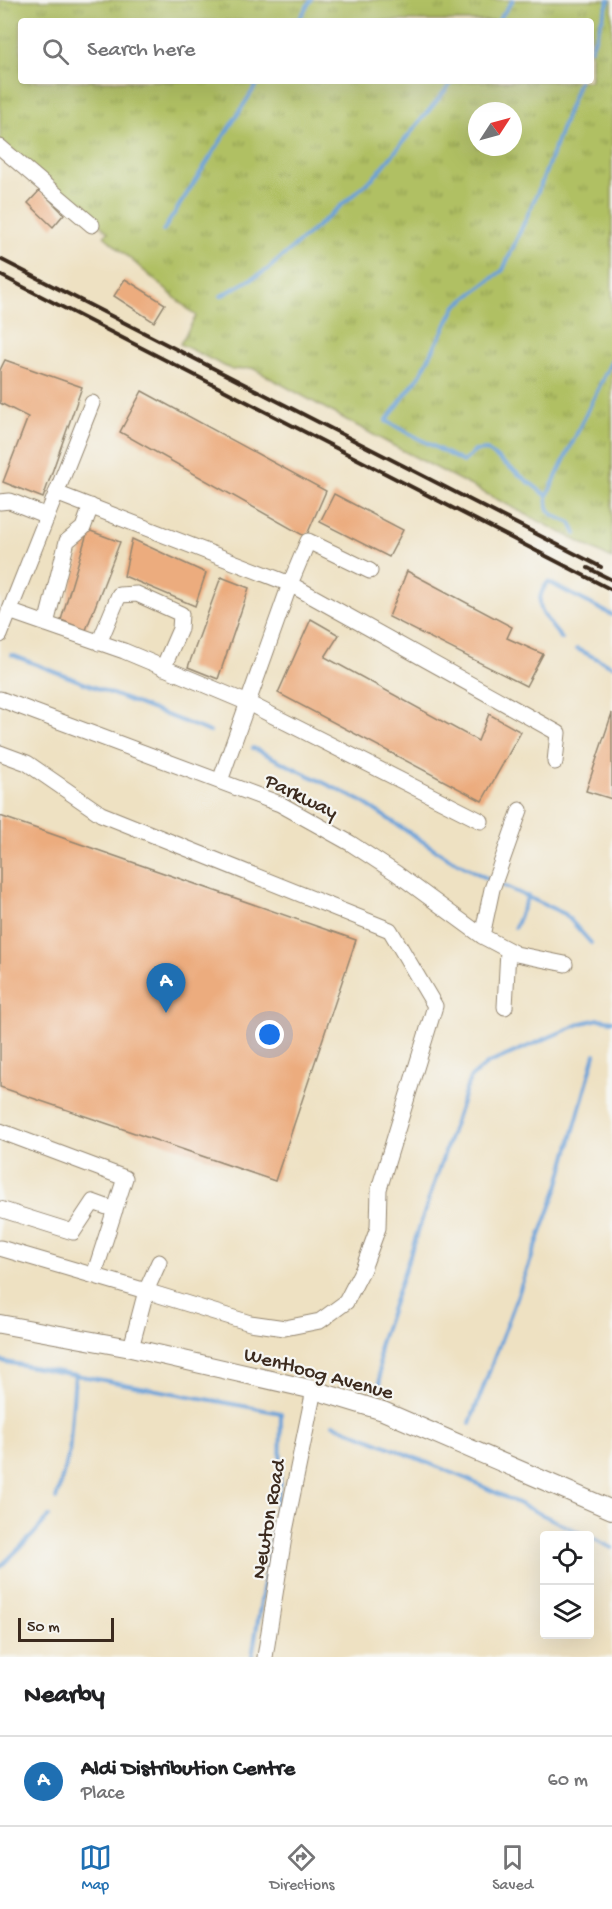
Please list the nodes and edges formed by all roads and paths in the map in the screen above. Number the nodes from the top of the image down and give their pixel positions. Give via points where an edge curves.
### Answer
1 (0, 147) edge
2 (92, 225) dead end
3 (92, 403) dead end
4 (56, 493) junction
5 (0, 502) edge
6 (90, 506) junction
7 (47, 516) junction
8 (370, 572) dead end
9 (290, 584) junction
10 (9, 611) junction
11 (46, 624) junction
12 (0, 635) edge
13 (99, 643) junction
14 (163, 668) junction
15 (0, 699) edge
16 (248, 703) junction
17 (0, 753) edge
18 (555, 762) dead end
19 (220, 782) junction
20 (520, 810) dead end
21 (481, 821) dead end
22 (482, 936) junction
23 (508, 950) junction
24 (565, 964) dead end
25 (505, 1007) dead end
26 (0, 1131) edge
27 (0, 1209) edge
28 (115, 1210) junction
29 (0, 1248) edge
30 (159, 1262) dead end
31 (94, 1275) junction
32 (146, 1291) junction
33 (0, 1324) edge
34 (131, 1348) junction
35 (314, 1390) junction
36 (612, 1510) edge
37 (266, 1657) edge

1 - 2 street
3 - 4 street
4 - 6 street
4 - 7 street
5 - 7 street via 10,501
6 - 9 street
6 - 11 street via 83,528 67,541
7 - 10 street
8 - 9 street via 308,541
9 - 16 street
9 - 18 street via 558,733
10 - 11 street
10 - 12 street
11 - 13 street
13 - 14 street
13 - 14 street via 119,595 136,594 181,614 180,629
14 - 16 street
15 - 19 street, Parkway
16 - 19 street
16 - 21 street
17 - 32 street via 27,763 101,814 390,930 435,1006 379,1189 378,1228 346,1302 320,1321 285,1328 250,1323
19 - 22 street, Parkway via 280,804 350,843
20 - 22 street via 494,882
22 - 23 street, Parkway
23 - 24 street, Parkway
23 - 25 street
26 - 28 street via 125,1178
27 - 28 street via 73,1233 93,1202
28 - 31 street
29 - 31 street
30 - 32 street
31 - 32 street
32 - 34 street
33 - 34 main road, Wentloog Avenue
34 - 35 main road, Wentloog Avenue
35 - 36 main road, Wentloog Avenue via 383,1411
35 - 37 street, Newton Road via 285,1531

